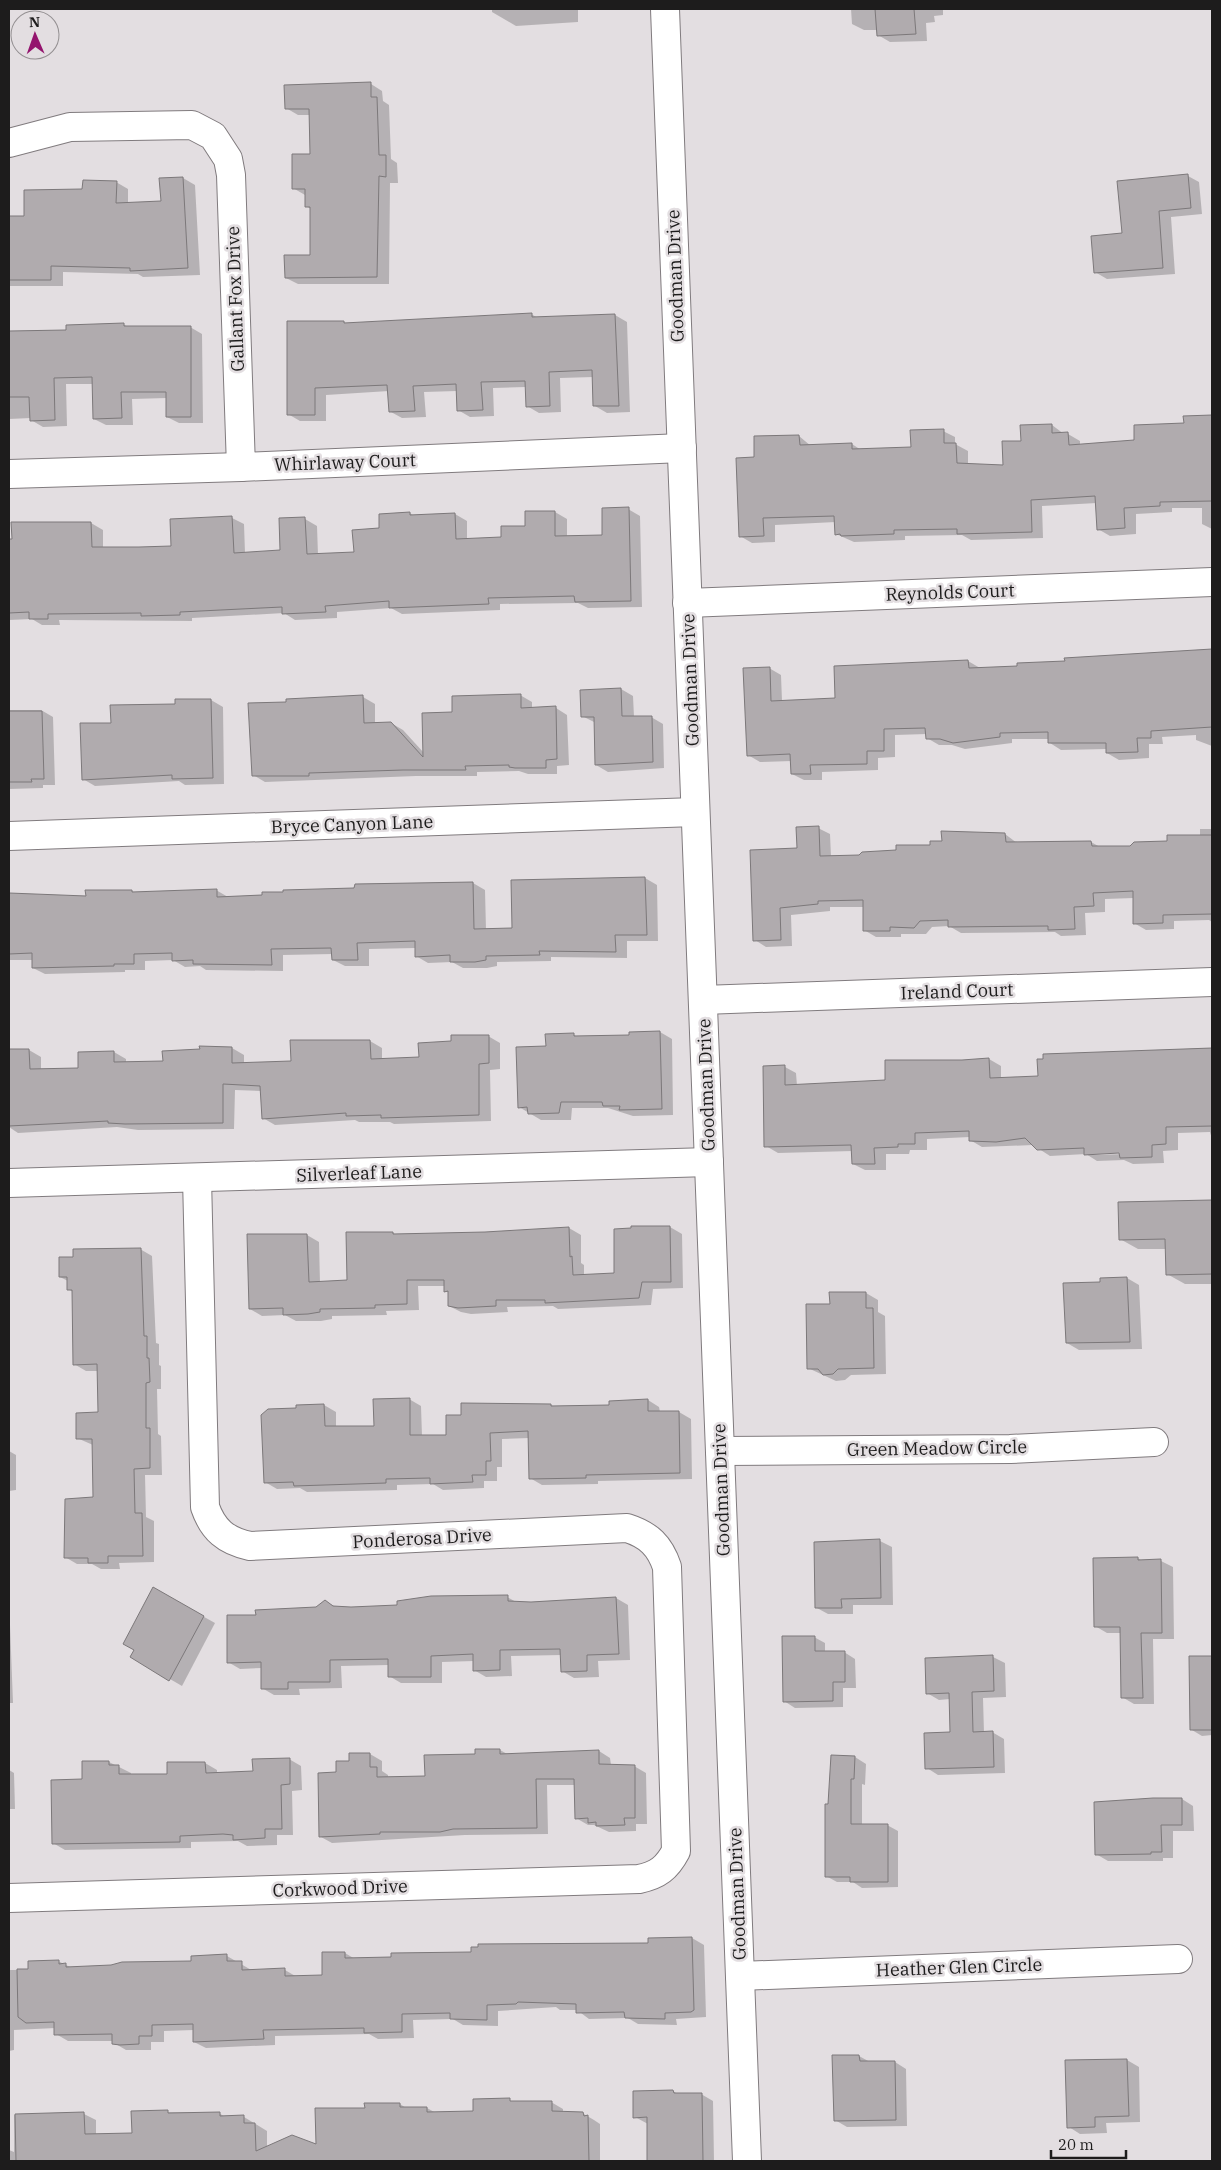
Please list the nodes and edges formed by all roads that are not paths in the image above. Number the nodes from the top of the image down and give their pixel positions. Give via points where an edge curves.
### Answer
1 (665, 9) edge
2 (9, 143) edge
3 (682, 448) junction
4 (241, 467) junction
5 (9, 474) edge
6 (1212, 582) edge
7 (687, 602) junction
8 (695, 812) junction
9 (9, 836) edge
10 (1212, 982) edge
11 (702, 1000) junction
12 (709, 1162) junction
13 (197, 1178) junction
14 (9, 1183) edge
15 (1154, 1442) dead end
16 (720, 1452) junction
17 (667, 1865) joint
18 (9, 1898) edge
19 (1178, 1959) dead end
20 (740, 1976) junction
21 (747, 2161) edge

1 - 3 street, Goodman Drive
2 - 4 street, Gallant Fox Drive via 70,127 192,125 213,136 228,159 231,175
3 - 4 street, Whirlaway Court
3 - 7 street, Goodman Drive
4 - 5 street, Whirlaway Court
6 - 7 street, Reynolds Court
7 - 8 street, Goodman Drive
8 - 9 street, Bryce Canyon Lane
8 - 11 street, Goodman Drive
10 - 11 street, Ireland Court
11 - 12 street, Goodman Drive
12 - 13 street, Silverleaf Lane
12 - 16 street, Goodman Drive
13 - 14 street, Silverleaf Lane
13 - 17 street, Ponderosa Drive via 206,1507 210,1522 234,1542 250,1546 627,1528 653,1542 662,1553 667,1568 677,1838 676,1850
15 - 16 street, Green Meadow Circle via 1010,1449
16 - 20 street, Goodman Drive
17 - 18 street, Corkwood Drive via 651,1877 639,1879
19 - 20 street, Heather Glen Circle
20 - 21 street, Goodman Drive

